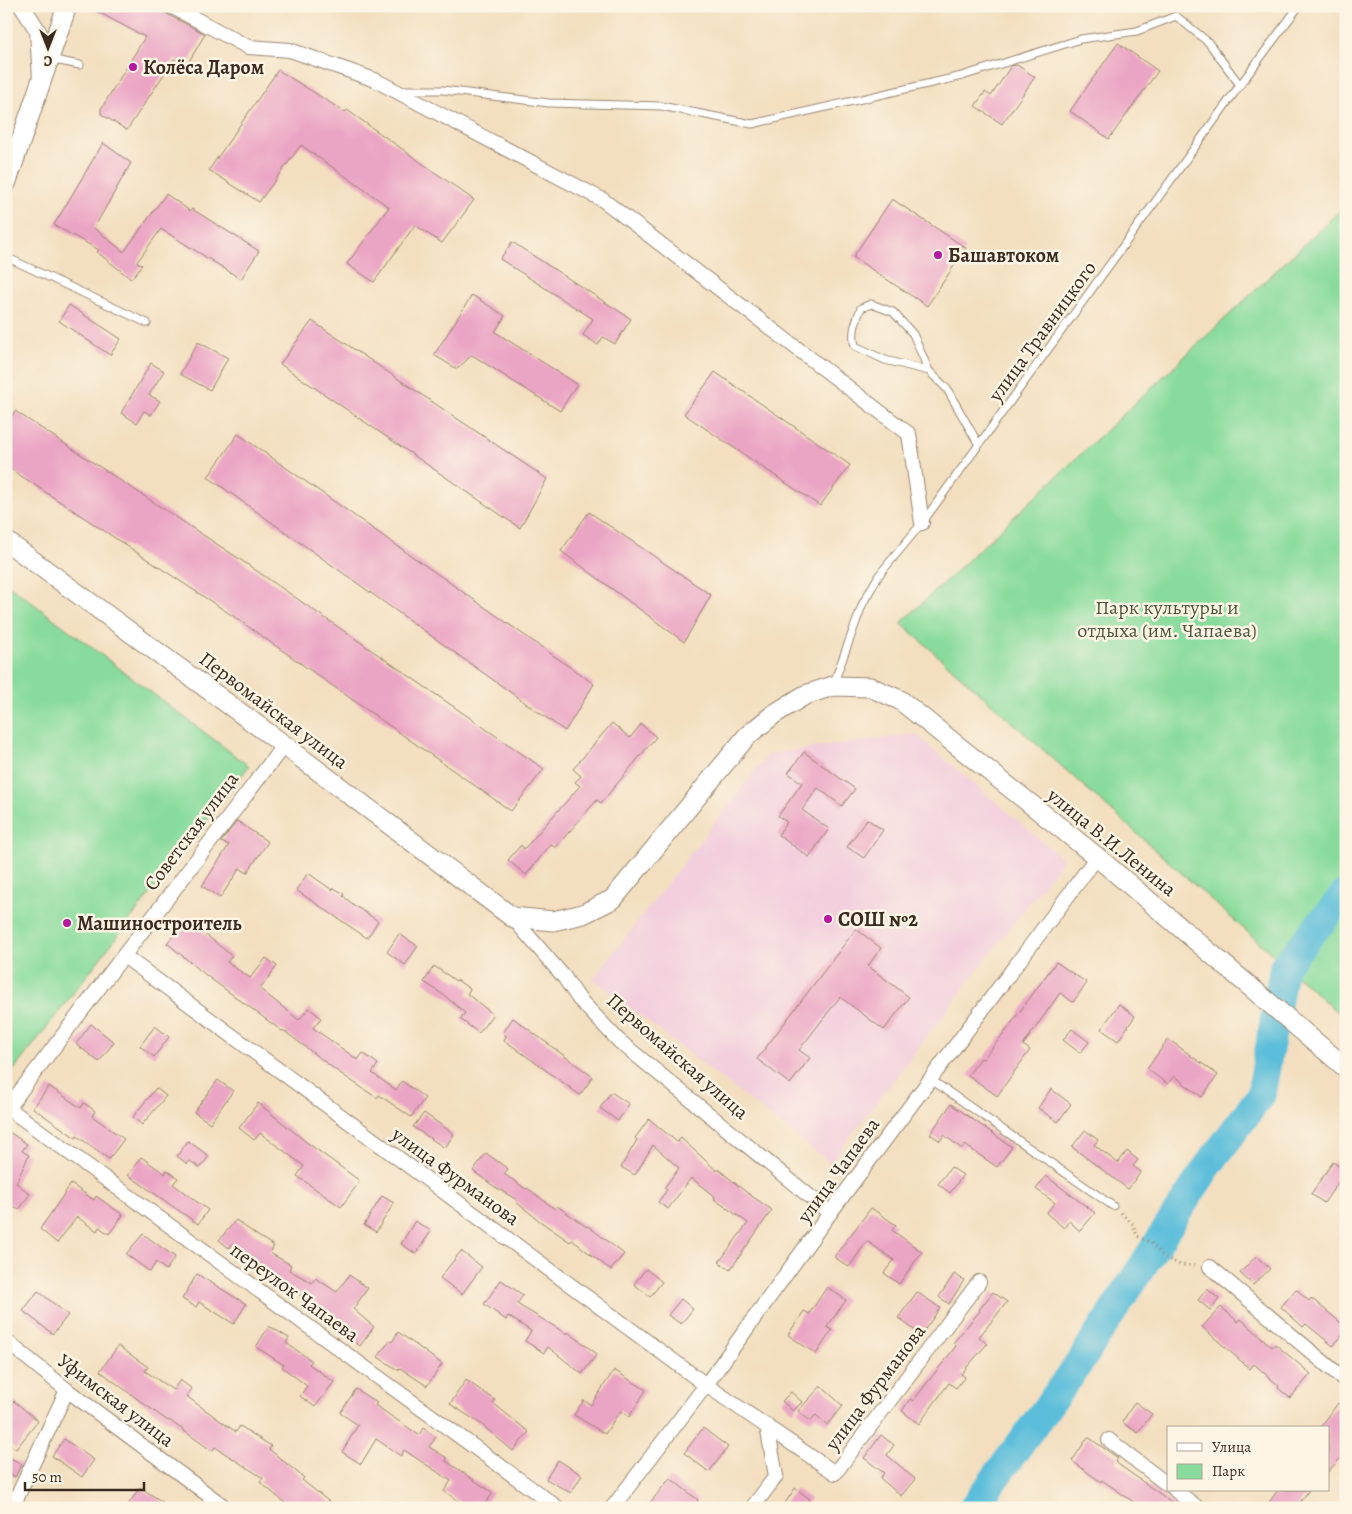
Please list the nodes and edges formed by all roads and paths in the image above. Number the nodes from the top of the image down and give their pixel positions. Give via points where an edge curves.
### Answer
1 (22, 6) edge
2 (67, 6) edge
3 (171, 6) edge
4 (1299, 6) edge
5 (49, 59) junction
6 (80, 65) dead end
7 (42, 83) junction
8 (1240, 85) junction
9 (400, 94) junction
10 (6, 184) edge
11 (6, 257) edge
12 (147, 323) dead end
13 (929, 371) junction
14 (979, 445) junction
15 (922, 523) junction
16 (6, 540) edge
17 (832, 686) junction
18 (284, 745) junction
19 (1097, 857) junction
20 (512, 917) junction
21 (124, 956) junction
22 (1346, 1068) edge
23 (930, 1079) junction
24 (7, 1109) edge
25 (1113, 1206) joint
26 (830, 1213) junction
27 (1210, 1267) joint
28 (979, 1282) dead end
29 (6, 1341) edge
30 (1346, 1381) edge
31 (706, 1385) junction
32 (67, 1390) junction
33 (767, 1426) junction
34 (1109, 1440) dead end
35 (1167, 1484) edge
36 (1178, 1492) edge
37 (12, 1508) edge
38 (226, 1508) edge
39 (558, 1508) edge
40 (612, 1508) edge
41 (752, 1508) edge
42 (1198, 1508) edge

1 - 7 street via 38,31
2 - 5 main road
3 - 9 street via 248,47 290,50 375,80
4 - 8 lane, улица Травницкого
5 - 6 lane
5 - 7 main road
7 - 10 main road
8 - 9 lane via 1208,42 1176,16 1137,31 1081,39 962,76 752,124 661,106 548,103 443,90 406,90
8 - 14 lane, улица Травницкого
9 - 15 street via 603,200 910,434
11 - 12 lane
13 - 13 lane via 913,334 893,312 871,304 862,308 852,336 855,346 885,360
13 - 14 lane via 947,389
14 - 15 lane, улица Травницкого
15 - 17 lane, улица Травницкого via 879,575 863,603
16 - 18 main road, Первомайская улица
17 - 19 main road, улица В.И.Ленина via 870,688 900,700
17 - 20 main road via 805,695 747,736 613,899 583,914 553,921
18 - 20 main road, Первомайская улица
18 - 21 street, Советская улица
19 - 22 main road, улица В.И.Ленина
19 - 23 street, улица Чапаева
20 - 26 street, Первомайская улица via 579,999 619,1041
21 - 24 street, Советская улица
21 - 31 street, улица Фурманова
23 - 25 lane
23 - 26 street, улица Чапаева
24 - 39 street, переулок Чапаева
25 - 27 path via 1133,1224 1137,1236 1150,1242 1163,1256 1180,1264
26 - 31 street, улица Чапаева
27 - 30 street
28 - 33 street, улица Фурманова via 836,1473
29 - 32 street, Уфимская улица
31 - 33 street, улица Фурманова
31 - 40 street, улица Чапаева
32 - 37 street
32 - 38 street, Уфимская улица
33 - 41 street via 776,1476
34 - 35 street
36 - 42 street

